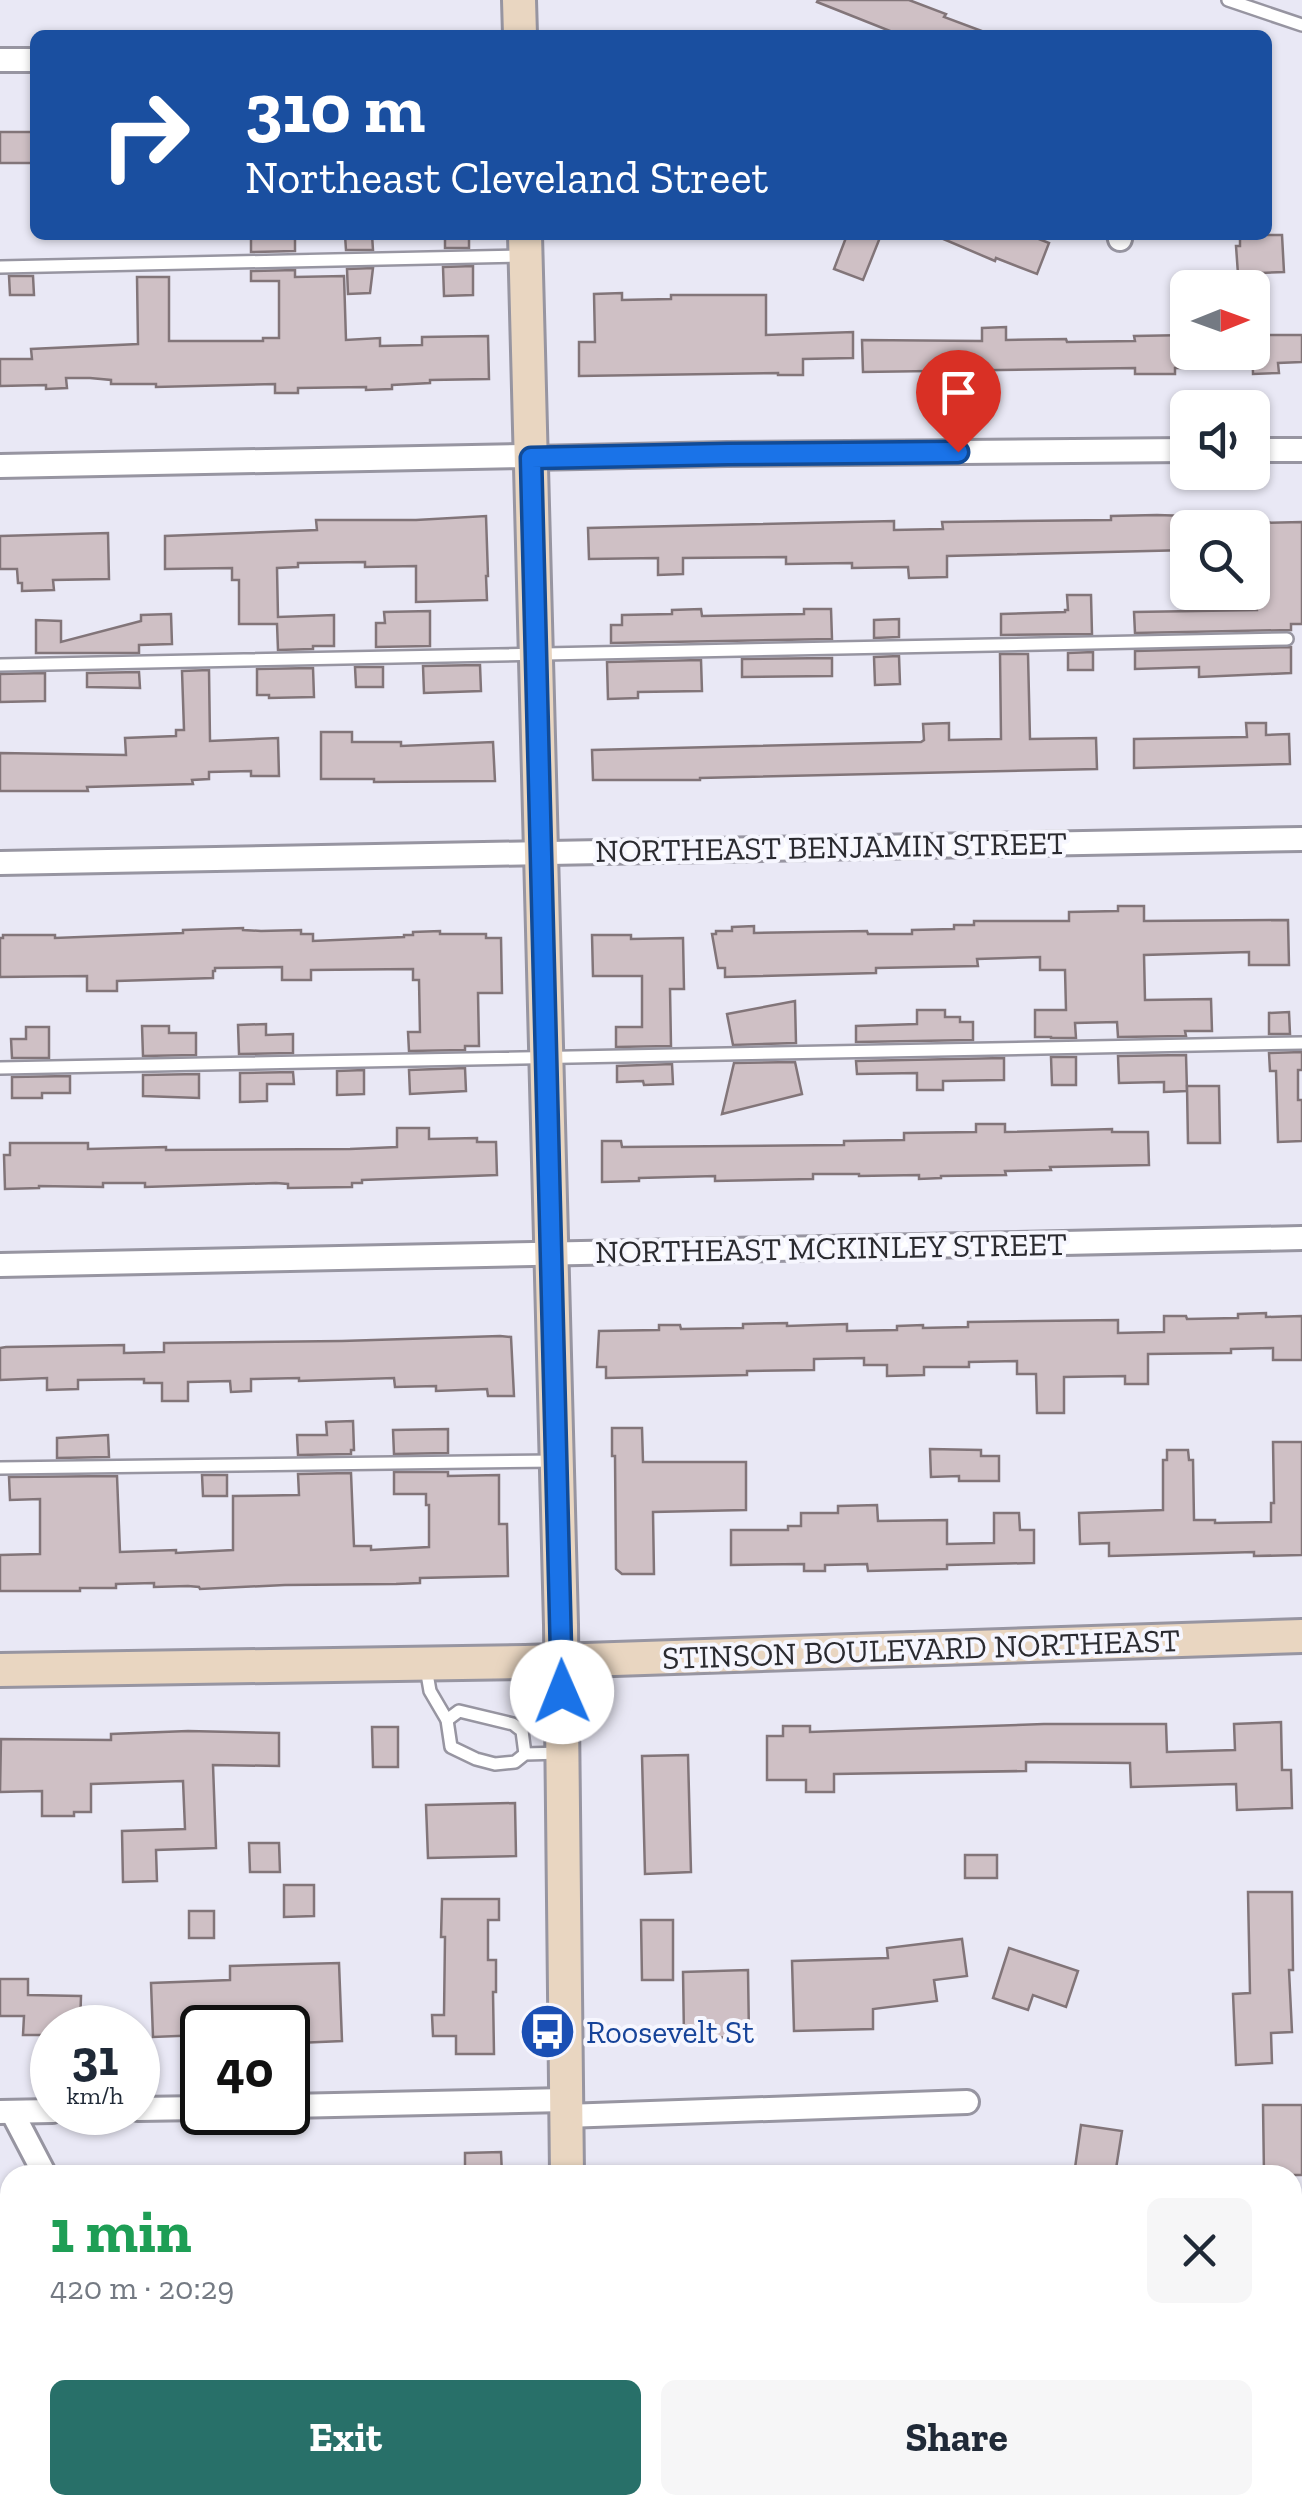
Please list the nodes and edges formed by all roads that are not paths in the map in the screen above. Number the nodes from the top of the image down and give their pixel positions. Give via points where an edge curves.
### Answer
1 (519, 0) edge
2 (1228, 0) edge
3 (1302, 25) edge
4 (520, 30) edge
5 (0, 60) edge
6 (30, 60) edge
7 (525, 246) edge
8 (0, 267) edge
9 (1170, 450) edge
10 (1270, 450) edge
11 (1302, 450) edge
12 (531, 458) junction
13 (0, 466) edge
14 (1287, 639) dead end
15 (536, 654) junction
16 (0, 664) edge
17 (1302, 839) edge
18 (541, 852) junction
19 (0, 864) edge
20 (1302, 1043) edge
21 (547, 1056) junction
22 (0, 1068) edge
23 (1302, 1238) edge
24 (552, 1254) junction
25 (0, 1265) edge
26 (557, 1461) junction
27 (0, 1468) edge
28 (1302, 1636) edge
29 (561, 1661) junction
30 (426, 1663) junction
31 (0, 1670) edge
32 (447, 1720) junction
33 (562, 1753) junction
34 (525, 1754) junction
35 (968, 2102) dead end
36 (310, 2106) edge
37 (565, 2108) junction
38 (6, 2112) edge
39 (39, 2165) edge
40 (567, 2165) edge

1 - 4 street
2 - 3 lane
5 - 6 street
7 - 8 lane
7 - 12 street
9 - 12 street
10 - 11 street
12 - 13 street
12 - 15 street
14 - 15 lane
15 - 16 lane
15 - 18 street
17 - 18 street, NORTHEAST BENJAMIN STREET
18 - 19 street, NORTHEAST BENJAMIN STREET
18 - 21 street
20 - 21 lane
21 - 22 lane
21 - 24 street
23 - 24 street, NORTHEAST MCKINLEY STREET
24 - 25 street, NORTHEAST MCKINLEY STREET
24 - 26 street
26 - 27 lane
26 - 29 street
28 - 29 street, STINSON BOULEVARD NORTHEAST
29 - 30 street, STINSON BOULEVARD NORTHEAST
29 - 33 street
30 - 31 street, STINSON BOULEVARD NORTHEAST
30 - 32 lane via 430,1691
32 - 34 lane via 459,1711 513,1724 522,1732
32 - 34 lane via 451,1747 476,1759 496,1764
33 - 34 lane
33 - 37 street
35 - 37 street
36 - 37 street
37 - 40 street
38 - 39 street

